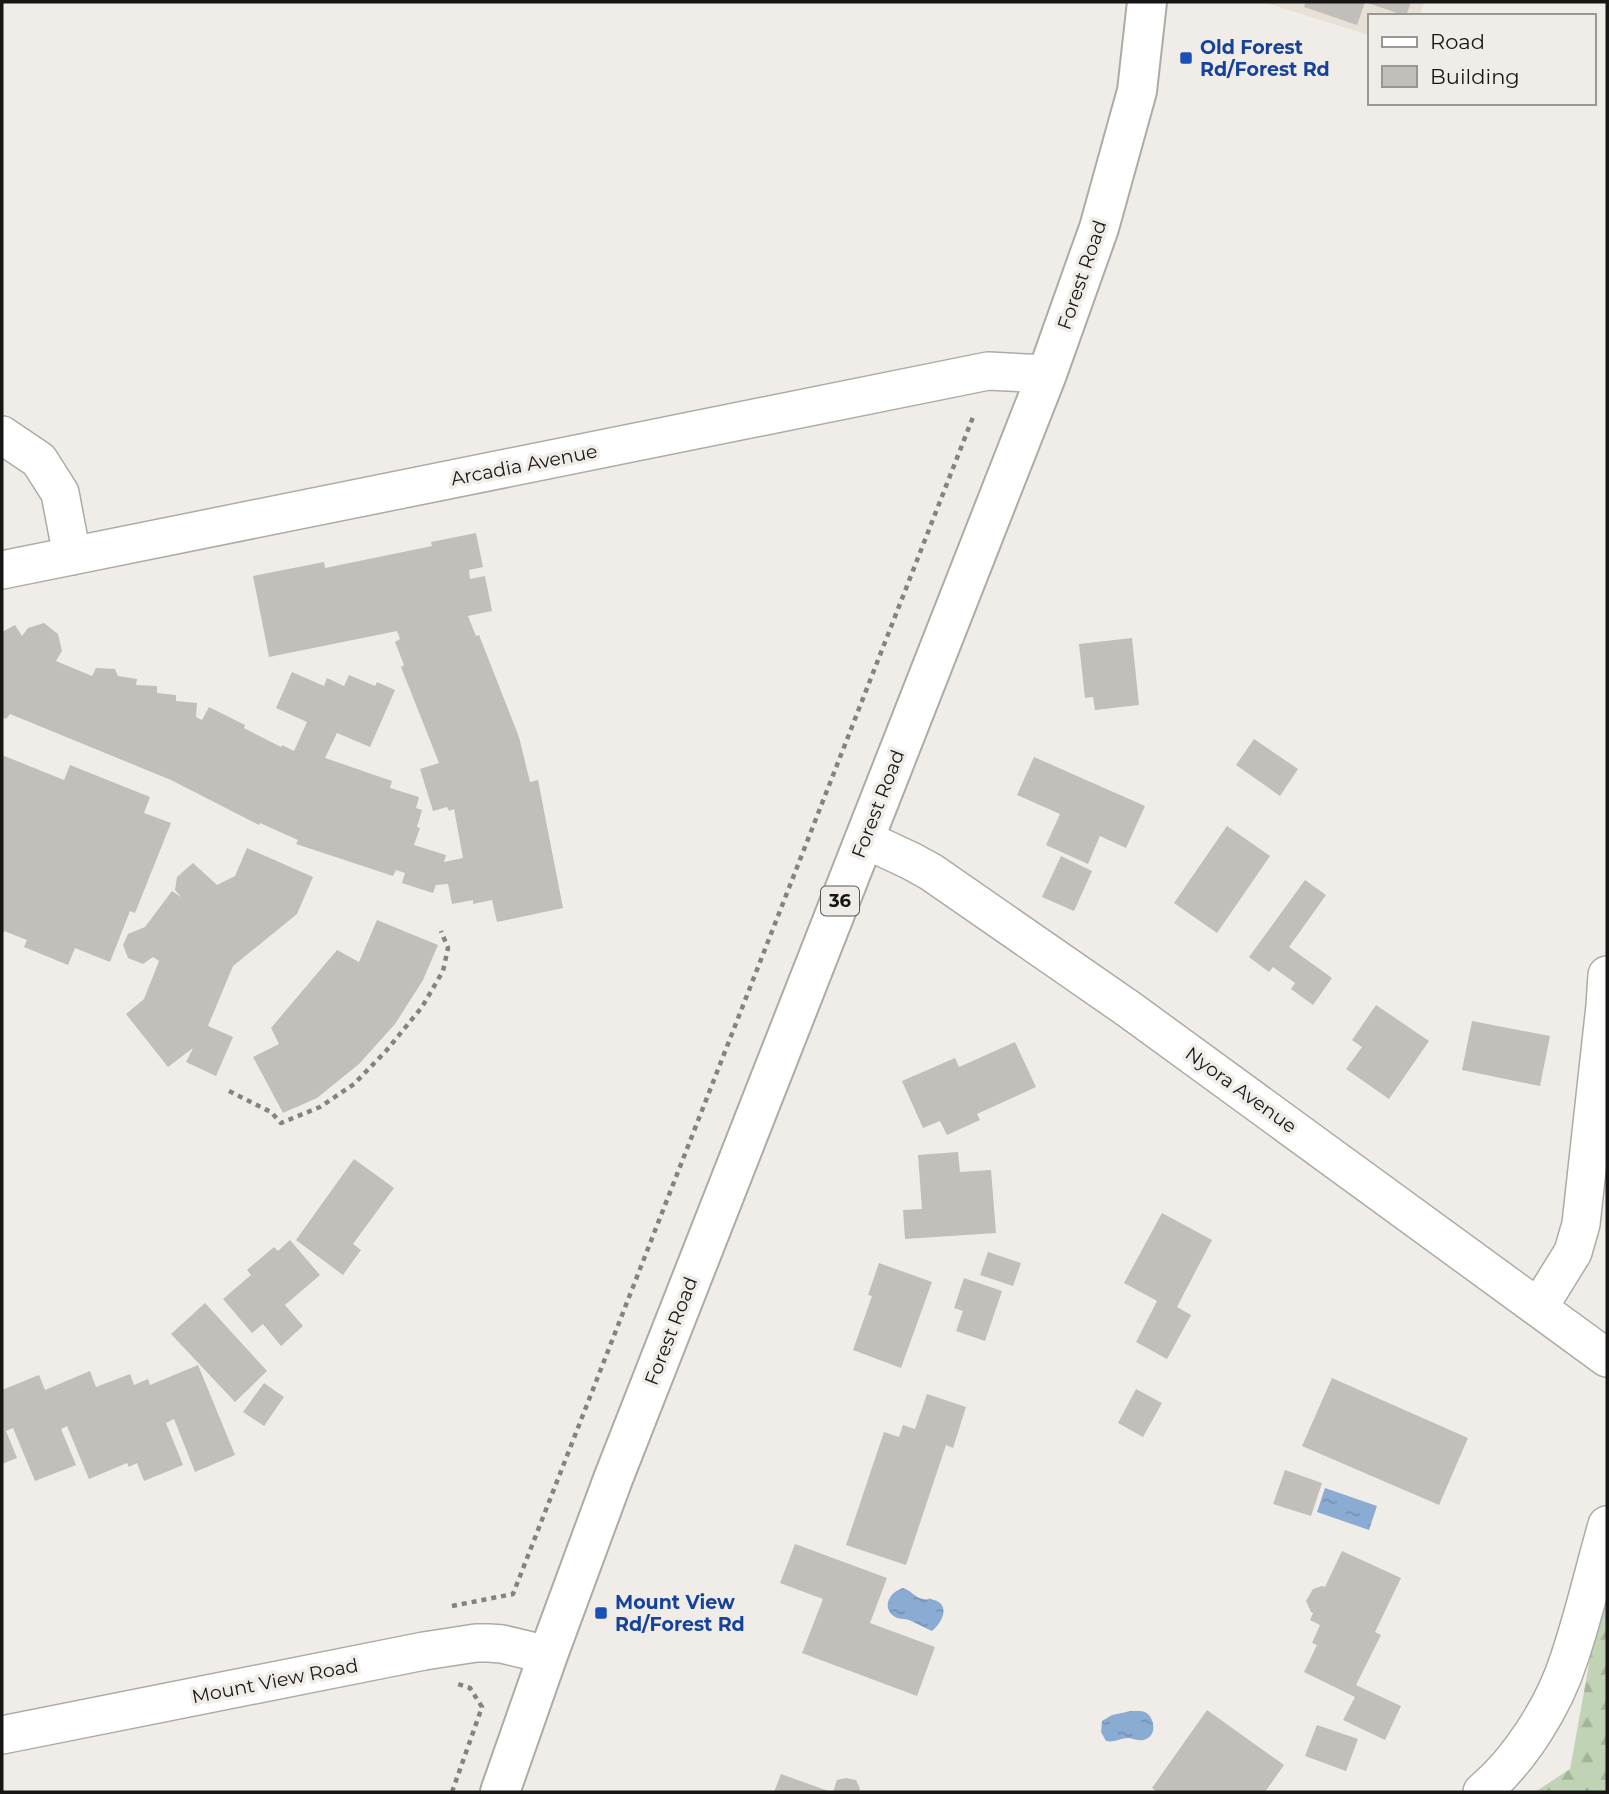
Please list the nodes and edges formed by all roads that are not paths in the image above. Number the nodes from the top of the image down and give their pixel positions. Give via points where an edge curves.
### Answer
1 (1147, 2) edge
2 (1047, 374) junction
3 (2, 435) edge
4 (72, 556) junction
5 (2, 570) edge
6 (864, 839) junction
7 (1607, 996) edge
8 (1539, 1307) junction
9 (1607, 1358) edge
10 (1607, 1525) edge
11 (548, 1655) junction
12 (2, 1735) edge
13 (500, 1792) edge
14 (1482, 1792) edge

1 - 2 main road, Forest Road / 36 via 1137,91 1099,228
2 - 4 street, Arcadia Avenue via 988,371
2 - 6 main road, Forest Road / 36
3 - 4 street via 39,460 60,493
4 - 5 street, Arcadia Avenue
6 - 8 street, Nyora Avenue via 931,872 1085,978
6 - 11 main road, Forest Road / 36
7 - 8 street via 1581,1224 1570,1259
8 - 9 street, Nyora Avenue
10 - 14 street via 1569,1661 1554,1694 1527,1742
11 - 12 street, Mount View Road via 476,1643
11 - 13 main road, Forest Road / 36

